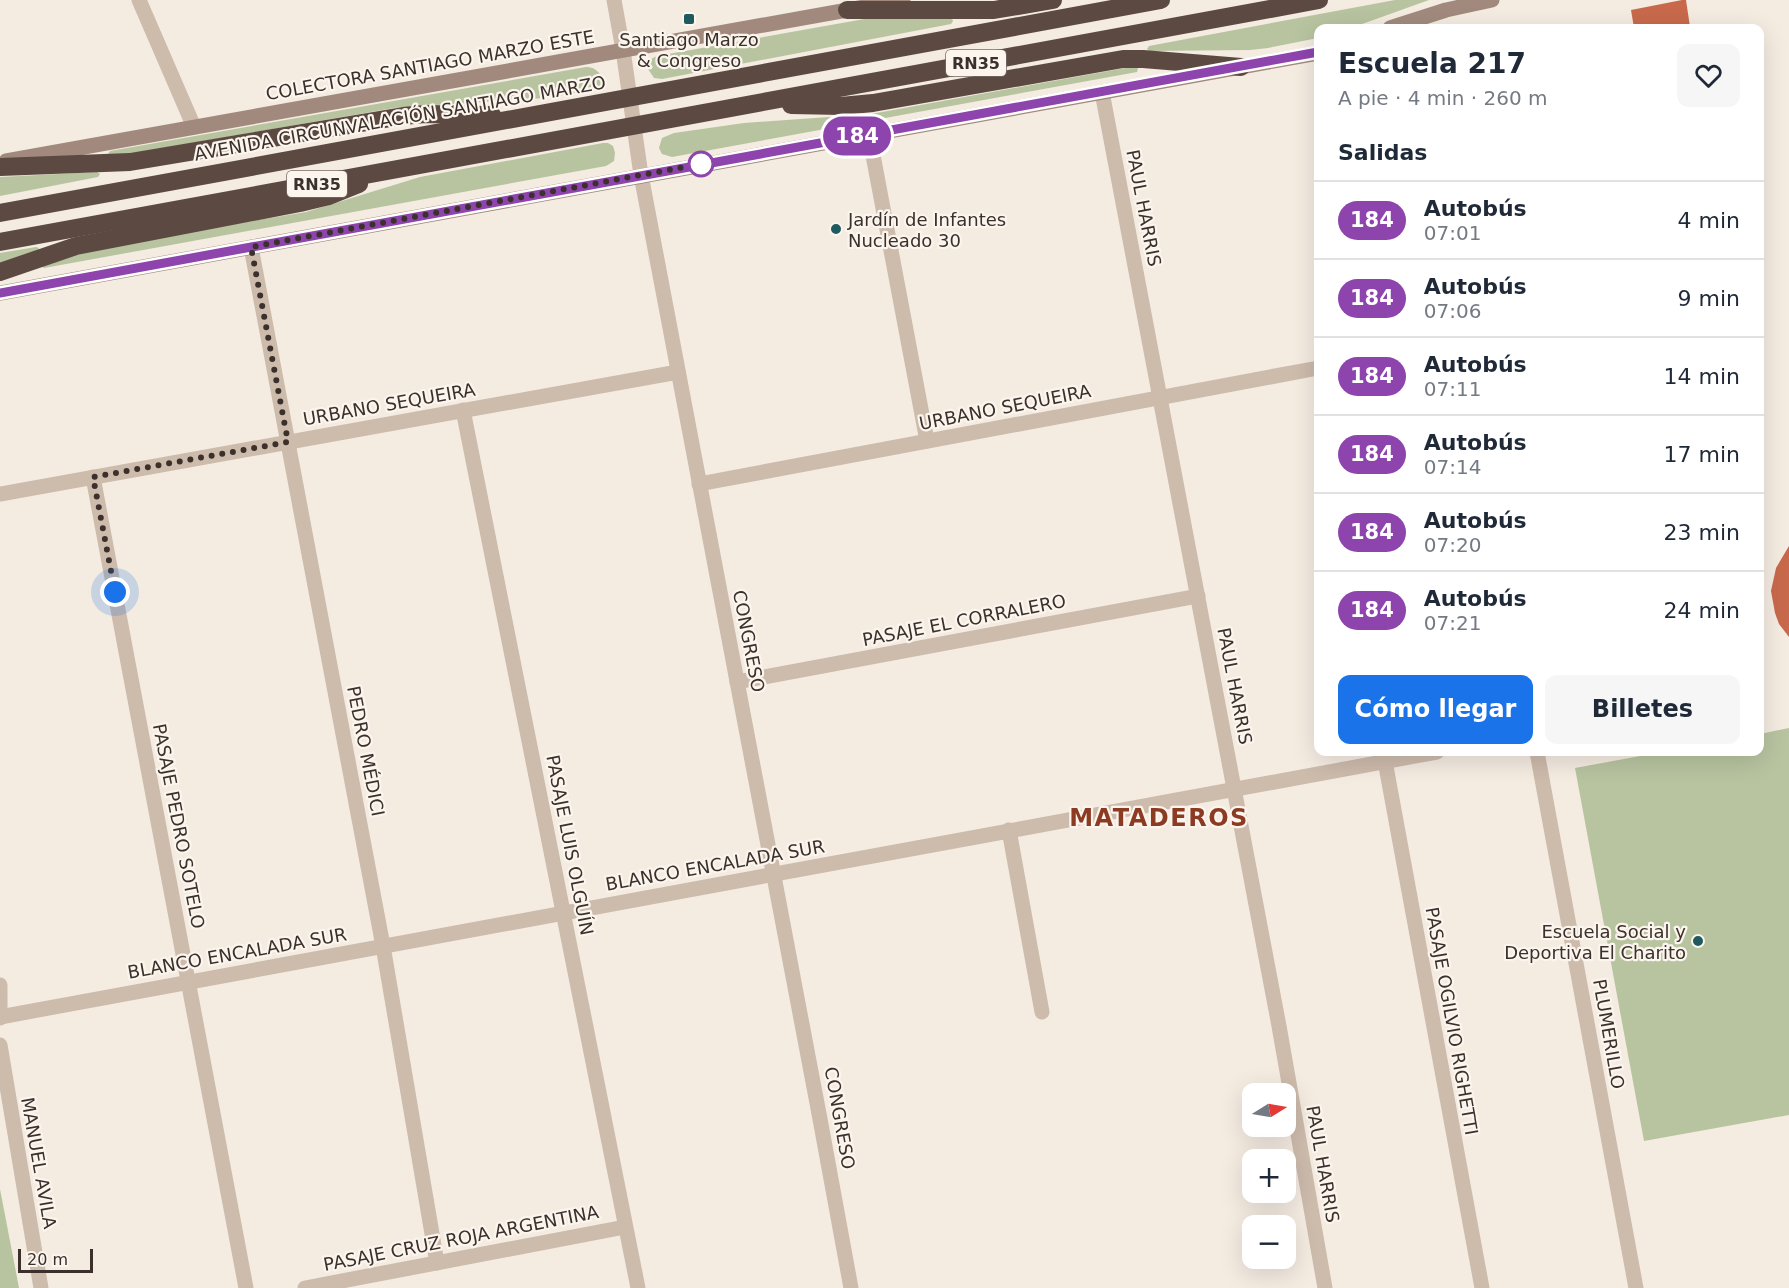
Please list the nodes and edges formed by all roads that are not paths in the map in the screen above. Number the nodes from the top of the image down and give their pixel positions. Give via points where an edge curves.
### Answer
1 (140, 0) edge
2 (614, 0) edge
3 (903, 0) edge
4 (1053, 0) edge
5 (1161, 0) edge
6 (1319, 0) edge
7 (1492, 0) edge
8 (847, 10) junction
9 (1407, 24) edge
10 (623, 50) junction
11 (1314, 53) edge
12 (1241, 67) junction
13 (1102, 92) junction
14 (630, 98) junction
15 (750, 104) junction
16 (536, 115) junction
17 (633, 126) junction
18 (194, 127) junction
19 (869, 134) junction
20 (0, 162) edge
21 (0, 167) edge
22 (396, 169) junction
23 (640, 176) junction
24 (0, 213) edge
25 (0, 242) edge
26 (251, 247) junction
27 (0, 272) edge
28 (0, 293) edge
29 (1314, 369) edge
30 (678, 372) junction
31 (1160, 398) junction
32 (463, 411) junction
33 (927, 441) junction
34 (288, 442) junction
35 (93, 477) junction
36 (699, 484) junction
37 (0, 494) edge
38 (1198, 596) junction
39 (737, 682) junction
40 (1414, 756) edge
41 (1538, 756) edge
42 (1385, 761) junction
43 (1234, 789) junction
44 (1009, 830) junction
45 (773, 874) junction
46 (563, 913) junction
47 (383, 946) junction
48 (188, 982) junction
49 (0, 985) edge
50 (1042, 1012) dead end
51 (0, 1017) edge
52 (0, 1045) edge
53 (626, 1227) junction
54 (437, 1263) junction
55 (41, 1288) edge
56 (246, 1288) edge
57 (305, 1288) edge
58 (638, 1288) edge
59 (850, 1288) edge
60 (1325, 1288) edge
61 (1482, 1288) edge
62 (1636, 1288) edge

1 - 18 street
2 - 10 street, CONGRESO
3 - 8 street, COLECTORA SANTIAGO MARZO ESTE
4 - 8 highway via 994,10
5 - 14 highway, AVENIDA CIRCUNVALACIÓN SANTIAGO MARZO / RN35
6 - 15 highway, RN35
7 - 9 street
8 - 10 street, COLECTORA SANTIAGO MARZO ESTE
10 - 14 street, CONGRESO
10 - 18 street, COLECTORA SANTIAGO MARZO ESTE
11 - 12 street
12 - 13 street
12 - 15 highway via 1123,59 873,103
13 - 19 street
13 - 31 street, PAUL HARRIS
14 - 16 highway, AVENIDA CIRCUNVALACIÓN SANTIAGO MARZO / RN35
14 - 17 street, CONGRESO
15 - 17 highway, RN35
16 - 21 highway via 413,115 130,162
16 - 24 highway, AVENIDA CIRCUNVALACIÓN SANTIAGO MARZO / RN35
17 - 22 highway, RN35
17 - 23 street, CONGRESO
18 - 20 street, COLECTORA SANTIAGO MARZO ESTE
19 - 23 street
19 - 33 street
22 - 25 highway, RN35
22 - 27 highway via 320,199 76,246
23 - 26 street
23 - 30 street, CONGRESO
26 - 28 street
26 - 34 street, PEDRO MÉDICI
29 - 31 street, URBANO SEQUEIRA
30 - 32 street, URBANO SEQUEIRA
30 - 36 street, CONGRESO
31 - 33 street, URBANO SEQUEIRA
31 - 38 street, PAUL HARRIS
32 - 34 street, URBANO SEQUEIRA
32 - 46 street, PASAJE LUIS OLGUÍN
33 - 36 street, URBANO SEQUEIRA
34 - 35 street, URBANO SEQUEIRA
34 - 47 street, PEDRO MÉDICI
35 - 37 street, URBANO SEQUEIRA
35 - 48 street, PASAJE PEDRO SOTELO
36 - 39 street, CONGRESO
38 - 39 street, PASAJE EL CORRALERO
38 - 43 street, PAUL HARRIS
39 - 45 street, CONGRESO
40 - 42 street, BLANCO ENCALADA SUR
41 - 62 street, PLUMERILLO
42 - 43 street, BLANCO ENCALADA SUR
42 - 61 street, PASAJE OGILVIO RIGHETTI
43 - 44 street, BLANCO ENCALADA SUR
43 - 60 street, PAUL HARRIS
44 - 45 street, BLANCO ENCALADA SUR
44 - 50 street
45 - 46 street, BLANCO ENCALADA SUR
45 - 59 street, CONGRESO
46 - 47 street, BLANCO ENCALADA SUR
46 - 53 street, PASAJE LUIS OLGUÍN
47 - 48 street, BLANCO ENCALADA SUR
47 - 54 street, PEDRO MÉDICI
48 - 51 street, BLANCO ENCALADA SUR
48 - 56 street, PASAJE PEDRO SOTELO
49 - 51 street
52 - 55 street, MANUEL AVILA
53 - 54 street, PASAJE CRUZ ROJA ARGENTINA
53 - 58 street, PASAJE LUIS OLGUÍN
54 - 57 street, PASAJE CRUZ ROJA ARGENTINA

